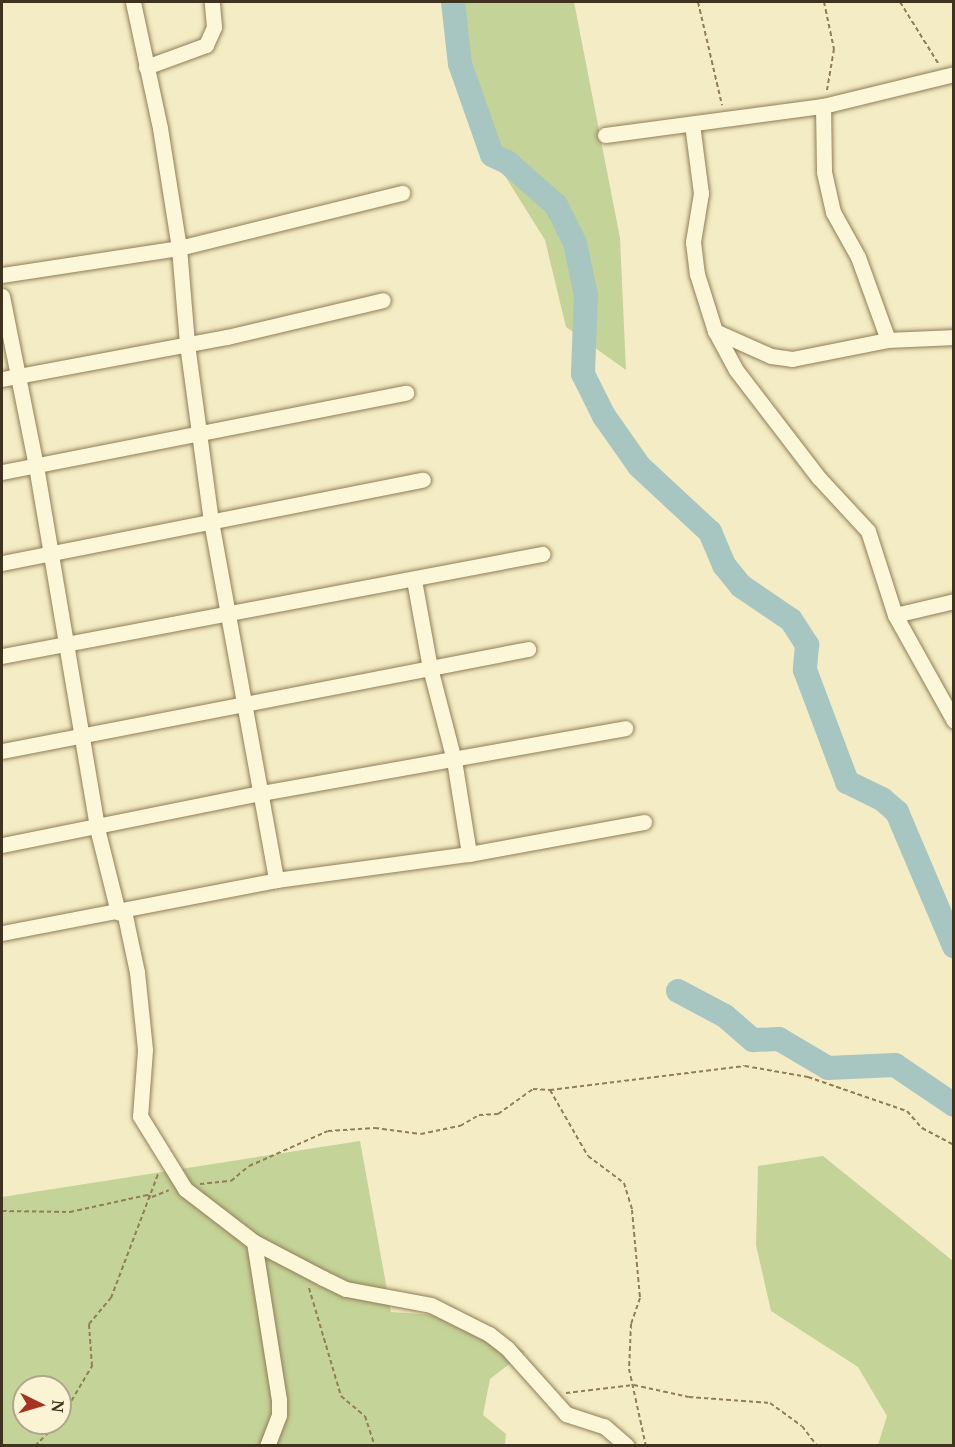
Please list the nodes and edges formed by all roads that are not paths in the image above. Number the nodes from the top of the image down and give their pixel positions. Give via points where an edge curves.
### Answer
1 (134, 2) edge
2 (212, 2) edge
3 (146, 68) junction
4 (951, 74) edge
5 (822, 106) junction
6 (692, 124) junction
7 (605, 135) dead end
8 (402, 193) dead end
9 (179, 248) junction
10 (2, 275) edge
11 (2, 296) edge
12 (383, 300) dead end
13 (716, 331) junction
14 (954, 337) edge
15 (888, 340) junction
16 (187, 344) junction
17 (18, 376) junction
18 (2, 379) edge
19 (406, 393) dead end
20 (200, 434) junction
21 (36, 466) junction
22 (2, 472) edge
23 (423, 480) dead end
24 (211, 521) junction
25 (542, 554) dead end
26 (50, 555) junction
27 (2, 563) edge
28 (414, 580) junction
29 (954, 600) edge
30 (895, 615) junction
31 (227, 616) junction
32 (64, 645) junction
33 (528, 649) dead end
34 (2, 656) edge
35 (430, 668) junction
36 (247, 704) junction
37 (954, 721) edge
38 (625, 728) dead end
39 (81, 737) junction
40 (2, 752) edge
41 (454, 759) junction
42 (261, 793) junction
43 (645, 822) dead end
44 (97, 828) junction
45 (2, 845) edge
46 (469, 854) junction
47 (276, 880) junction
48 (121, 912) junction
49 (2, 933) edge
50 (254, 1242) junction
51 (267, 1446) edge
52 (627, 1446) edge

1 - 3 street
2 - 3 street via 213,27 206,45
3 - 9 street
4 - 5 street
5 - 6 street
5 - 15 street via 824,172 833,212 858,257
6 - 7 street
6 - 13 street via 701,193 693,242 698,274
8 - 9 street
9 - 10 street
9 - 16 street
11 - 17 street
12 - 16 street
13 - 15 street via 771,356 792,359
13 - 30 street via 736,370 819,478 868,531
14 - 15 street
16 - 17 street
16 - 20 street
17 - 18 street
17 - 21 street
19 - 20 street
20 - 21 street
20 - 24 street
21 - 22 street
21 - 26 street
23 - 24 street
24 - 26 street
24 - 31 street
25 - 28 street
26 - 27 street
26 - 32 street
28 - 31 street
28 - 35 street
29 - 30 street
30 - 37 street
31 - 32 street
31 - 36 street
32 - 34 street
32 - 39 street
33 - 35 street
35 - 36 street
35 - 41 street
36 - 39 street
36 - 42 street
38 - 41 street
39 - 40 street
39 - 44 street
41 - 42 street
41 - 46 street
42 - 44 street
42 - 47 street
43 - 46 street
44 - 45 street
44 - 48 street
46 - 47 street
47 - 48 street
48 - 49 street
48 - 50 street via 137,972 145,1050 140,1116 185,1189
50 - 51 street via 279,1400 279,1415
50 - 52 street via 346,1289 431,1305 489,1334 507,1348 566,1414 604,1426

